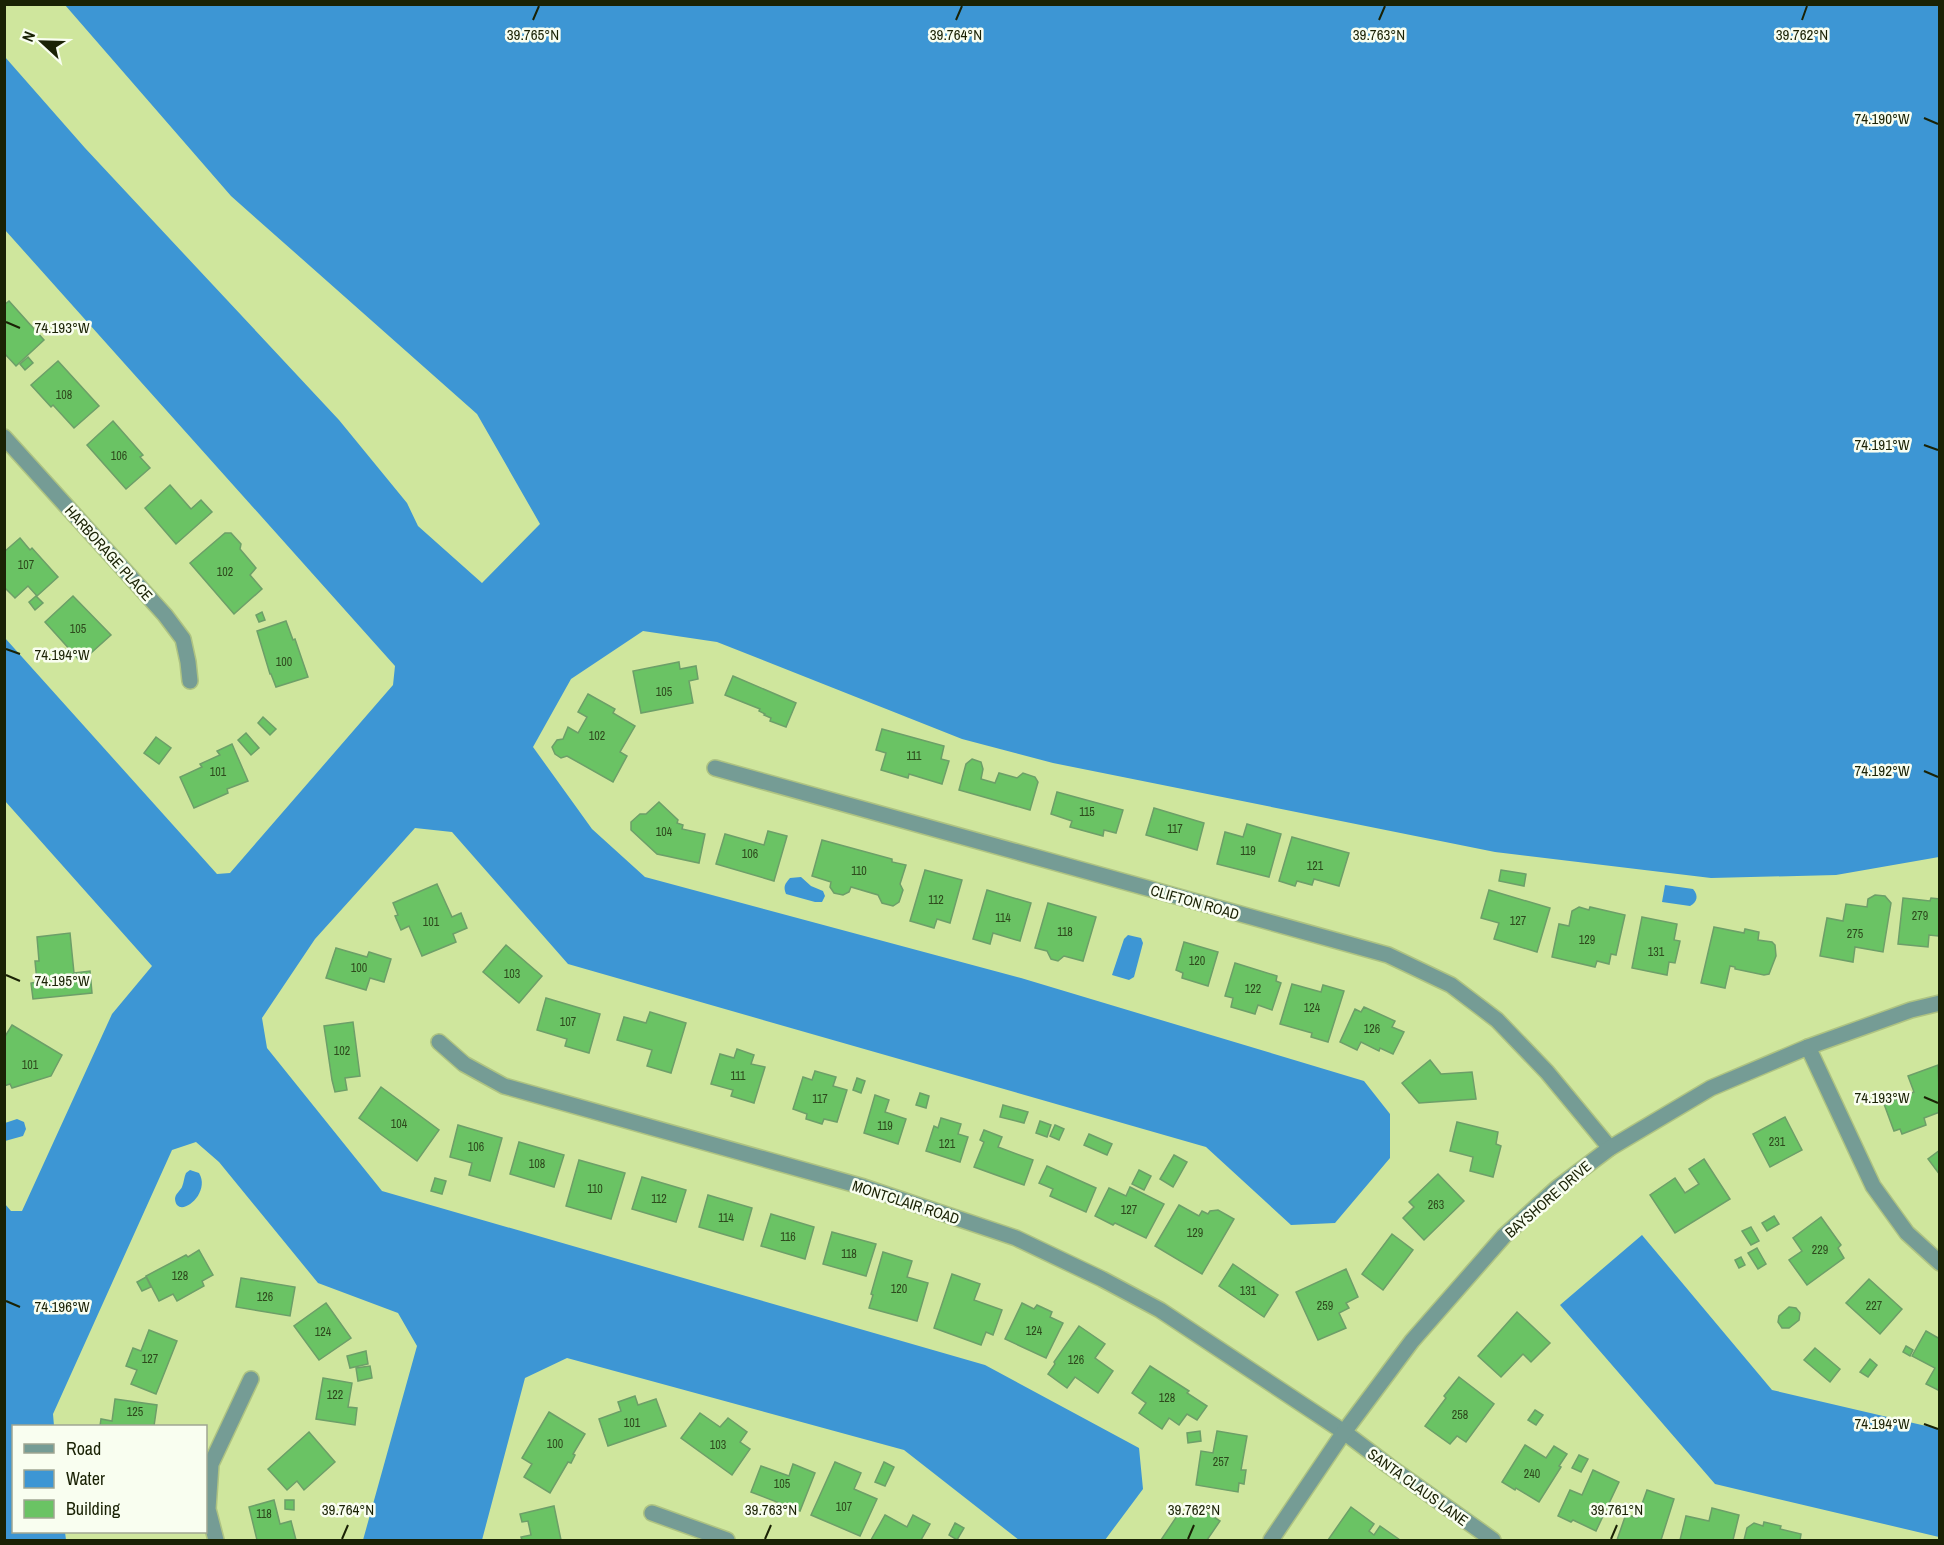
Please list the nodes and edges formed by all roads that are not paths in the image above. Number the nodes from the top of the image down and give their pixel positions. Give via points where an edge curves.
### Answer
1 (4, 436) edge
2 (190, 681) dead end
3 (715, 768) dead end
4 (1940, 1003) edge
5 (439, 1042) dead end
6 (1808, 1047) junction
7 (1610, 1148) junction
8 (1940, 1263) edge
9 (251, 1379) dead end
10 (1344, 1432) junction
11 (652, 1513) dead end
12 (216, 1540) edge
13 (727, 1540) edge
14 (1271, 1540) edge
15 (1493, 1540) edge

1 - 2 street, HARBORAGE PLACE via 165,615 183,639
3 - 7 street, CLIFTON ROAD via 1388,955 1451,985 1497,1020 1547,1072
4 - 6 street, BAYSHORE DRIVE
5 - 10 street, MONTCLAIR ROAD via 464,1064 504,1086 864,1187 1016,1238 1160,1310
6 - 7 street, BAYSHORE DRIVE via 1711,1088
6 - 8 street via 1873,1186 1907,1233
7 - 10 street, BAYSHORE DRIVE via 1557,1188 1504,1236 1412,1341
9 - 12 street via 211,1464 208,1509
10 - 14 street, BAYSHORE DRIVE
10 - 15 street, SANTA CLAUS LANE
11 - 13 street

